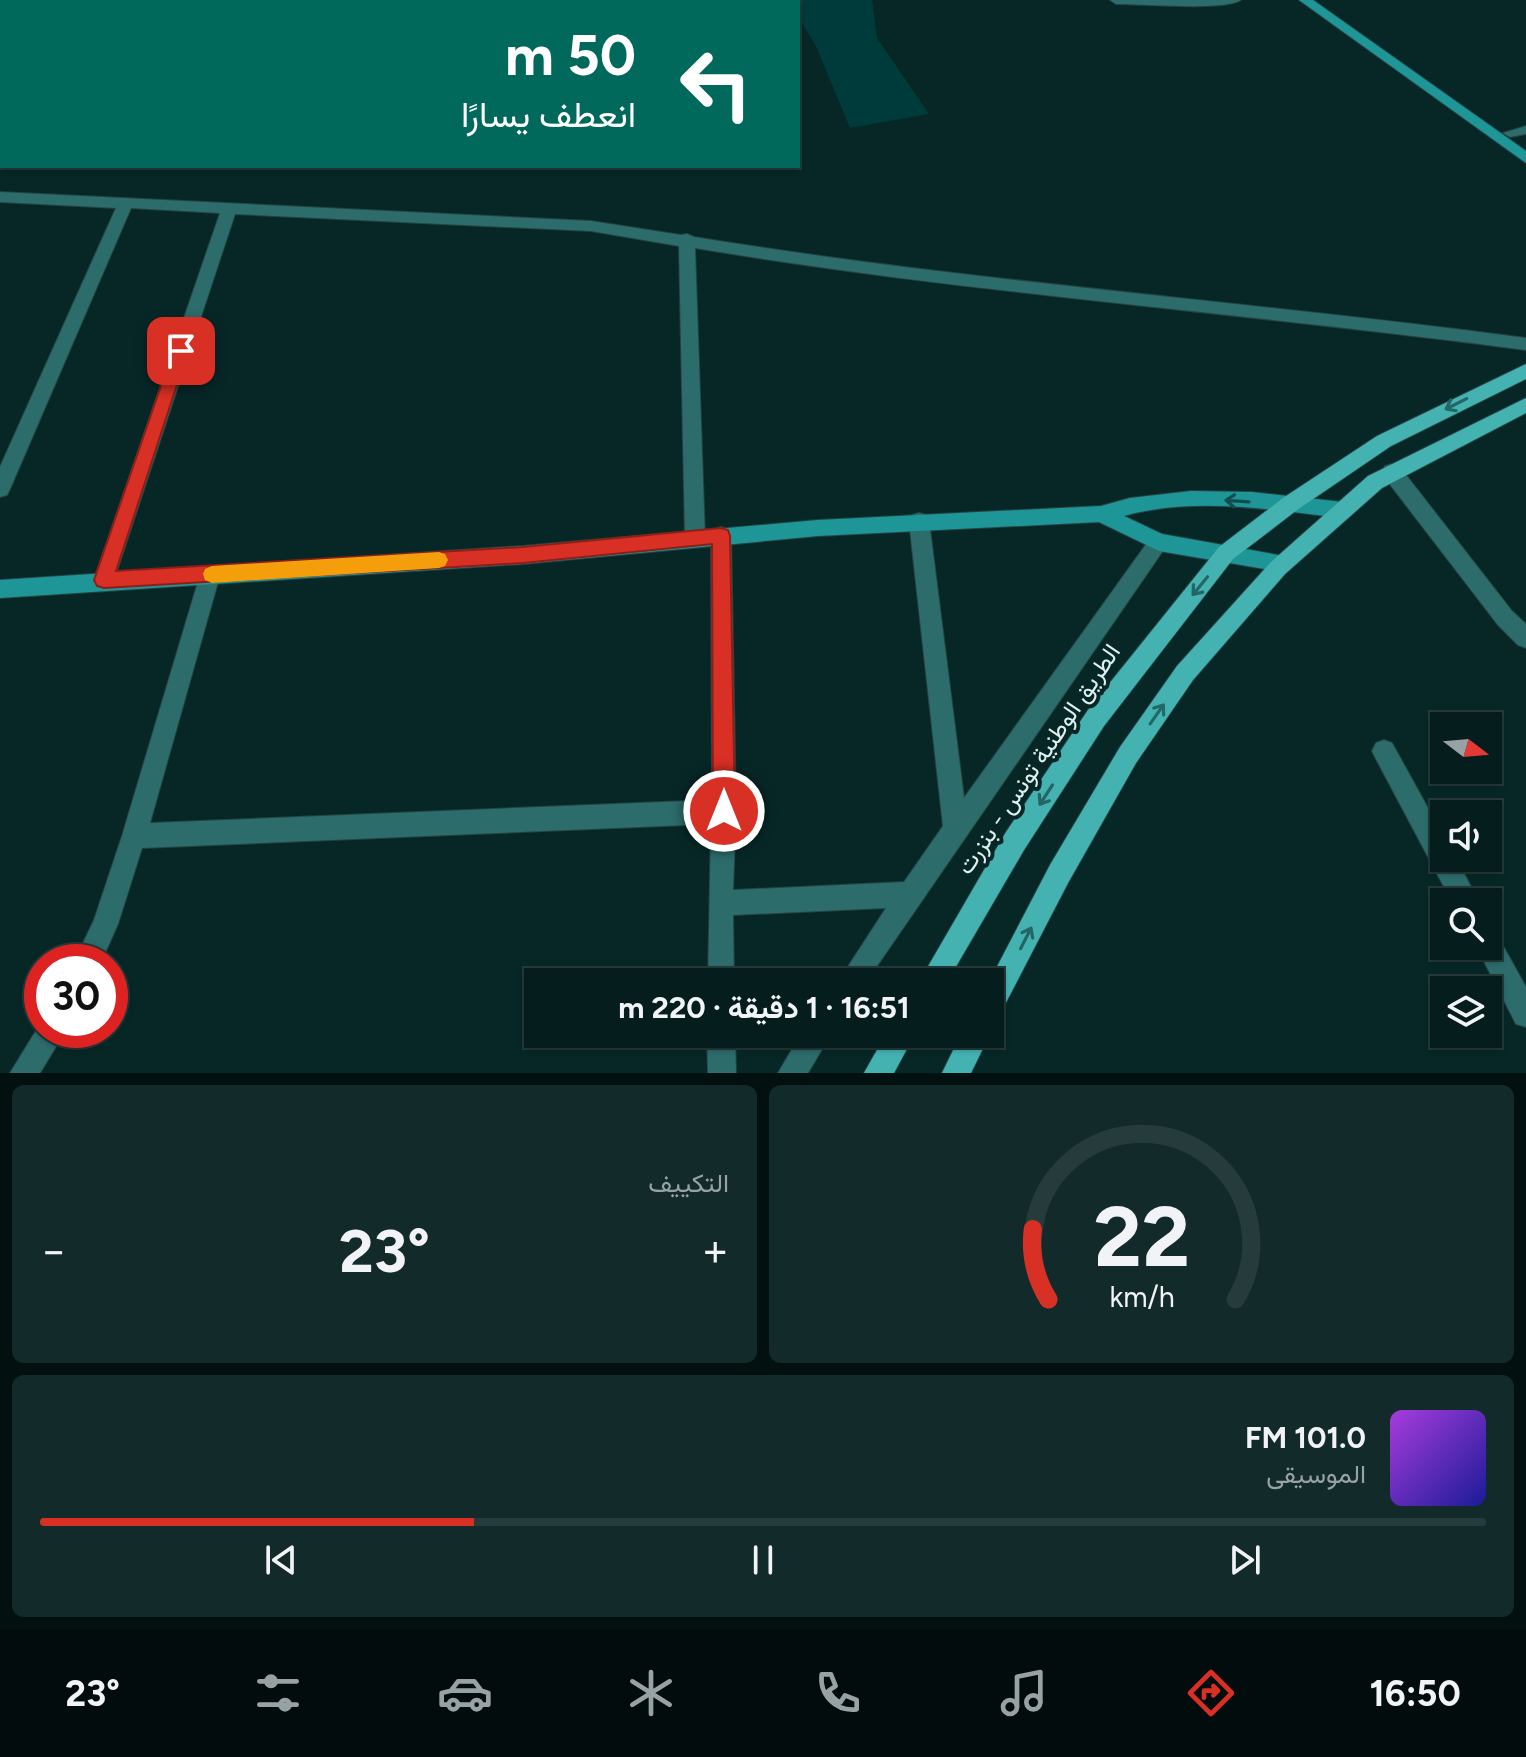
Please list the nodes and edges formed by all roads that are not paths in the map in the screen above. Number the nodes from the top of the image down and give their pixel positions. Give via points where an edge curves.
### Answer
1 (1116, 0) edge
2 (1235, 0) edge
3 (1305, 0) edge
4 (1408, 71) junction
5 (1526, 130) edge
6 (1510, 133) junction
7 (1526, 143) edge
8 (1526, 158) edge
9 (0, 197) edge
10 (127, 201) junction
11 (229, 208) junction
12 (687, 239) junction
13 (1526, 344) edge
14 (1526, 371) edge
15 (1526, 405) edge
16 (1392, 472) junction
17 (0, 489) edge
18 (1290, 504) junction
19 (1343, 510) junction
20 (1101, 514) junction
21 (919, 521) junction
22 (721, 536) junction
23 (695, 538) junction
24 (1159, 542) junction
25 (1226, 553) junction
26 (1283, 563) junction
27 (210, 575) junction
28 (104, 580) junction
29 (0, 589) edge
30 (1526, 638) edge
31 (1384, 751) dead end
32 (724, 811) junction
33 (956, 832) junction
34 (134, 836) junction
35 (1458, 888) edge
36 (909, 894) junction
37 (720, 903) junction
38 (96, 944) edge
39 (1497, 960) edge
40 (721, 968) edge
41 (860, 968) edge
42 (940, 968) edge
43 (1004, 980) edge
44 (1526, 1014) edge
45 (40, 1048) edge
46 (721, 1048) edge
47 (808, 1048) edge
48 (893, 1048) edge
49 (969, 1048) edge
50 (24, 1073) edge
51 (722, 1073) edge
52 (792, 1073) edge
53 (878, 1073) edge
54 (956, 1073) edge

1 - 2 street
3 - 4 street
4 - 6 street
4 - 8 street
5 - 6 street
6 - 7 street
9 - 10 street
10 - 11 street
10 - 17 street
11 - 12 street via 516,220
11 - 28 street
12 - 13 street via 843,267
12 - 23 street
14 -> 18 main road, الطريق الوطنية تونس - بنزرت via 1384,441
15 - 16 main road
16 - 19 main road
16 - 30 street
18 - 19 street
18 -> 20 street via 1140,502
18 - 25 main road, الطريق الوطنية تونس - بنزرت
19 - 26 main road
20 - 21 street
20 - 24 street
21 - 22 street
21 - 33 street
22 - 23 street
22 - 32 street
23 - 27 street
24 - 25 street
24 - 33 street
25 - 26 street
25 -> 42 main road, الطريق الوطنية تونس - بنزرت via 1096,718
43 -> 26 main road via 1128,755 1185,673
27 - 28 street
27 - 34 street
28 - 29 street
31 - 35 street
32 - 34 street
32 - 37 street
33 - 36 street
34 - 38 street
36 - 37 street
36 - 41 street
37 - 40 street
39 - 44 street
45 - 50 street
46 - 51 street
47 - 52 street
48 - 53 main road
49 - 54 main road

